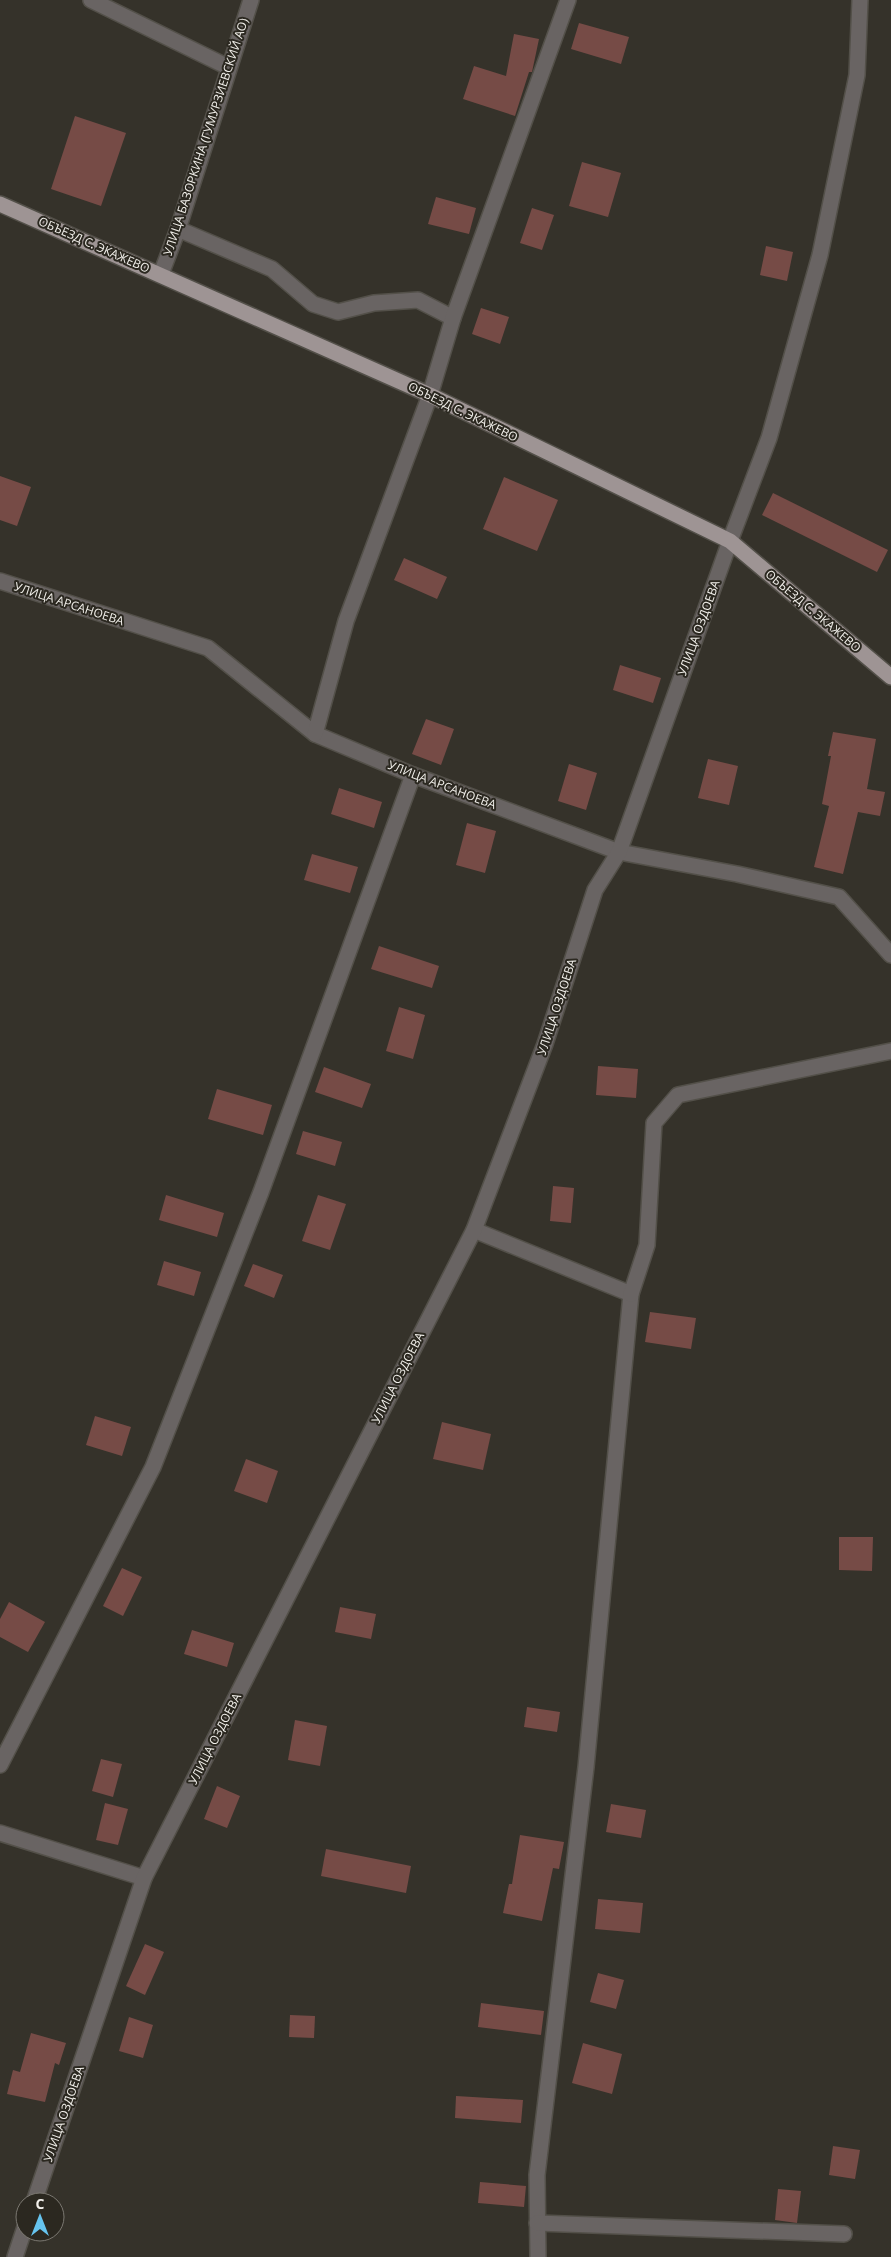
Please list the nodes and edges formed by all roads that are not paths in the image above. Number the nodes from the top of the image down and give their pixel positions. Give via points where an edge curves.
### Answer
1 (91, 0) edge
2 (251, 0) edge
3 (568, 0) edge
4 (860, 0) edge
5 (228, 67) junction
6 (0, 204) edge
7 (178, 229) junction
8 (161, 274) junction
9 (453, 318) junction
10 (430, 395) junction
11 (730, 541) junction
12 (0, 582) edge
13 (891, 677) edge
14 (315, 734) junction
15 (413, 775) junction
16 (619, 852) junction
17 (891, 955) edge
18 (891, 1051) edge
19 (474, 1230) junction
20 (631, 1294) junction
21 (0, 1765) edge
22 (0, 1832) edge
23 (144, 1878) junction
24 (37, 2192) edge
25 (537, 2223) junction
26 (844, 2234) dead end
27 (20, 2242) edge
28 (15, 2257) edge
29 (538, 2257) edge

1 - 5 street
2 - 5 street, УЛИЦА БАЗОРКИНА (ГУМУРЗИЕВСКИЙ АО)
3 - 9 street
4 - 11 street, УЛИЦА ОЗДОЕВА via 857,75 820,255 769,438
5 - 7 street, УЛИЦА БАЗОРКИНА (ГУМУРЗИЕВСКИЙ АО)
6 - 8 main road, ОБЪЕЗД С. ЭКАЖЕВО
7 - 8 street, УЛИЦА БАЗОРКИНА (ГУМУРЗИЕВСКИЙ АО)
7 - 9 street via 272,269 312,304 338,312 374,302 418,300
8 - 10 main road, ОБЪЕЗД С. ЭКАЖЕВО
9 - 10 street
10 - 11 main road, ОБЪЕЗД С. ЭКАЖЕВО
10 - 14 street via 346,621
11 - 13 main road, ОБЪЕЗД С. ЭКАЖЕВО
11 - 16 street, УЛИЦА ОЗДОЕВА
12 - 14 street, УЛИЦА АРСАНОЕВА via 208,648
14 - 15 street, УЛИЦА АРСАНОЕВА
15 - 16 street, УЛИЦА АРСАНОЕВА
15 - 21 street via 261,1192 152,1467
16 - 17 street, УЛИЦА АРСАНОЕВА via 838,896
16 - 19 street, УЛИЦА ОЗДОЕВА via 595,890 545,1044
18 - 20 street via 678,1095 654,1124 647,1245
19 - 20 street
19 - 23 street, УЛИЦА ОЗДОЕВА
20 - 25 street via 586,1767 537,2175
22 - 23 street
23 - 24 street, УЛИЦА ОЗДОЕВА
25 - 26 street
25 - 29 street
27 - 28 street

